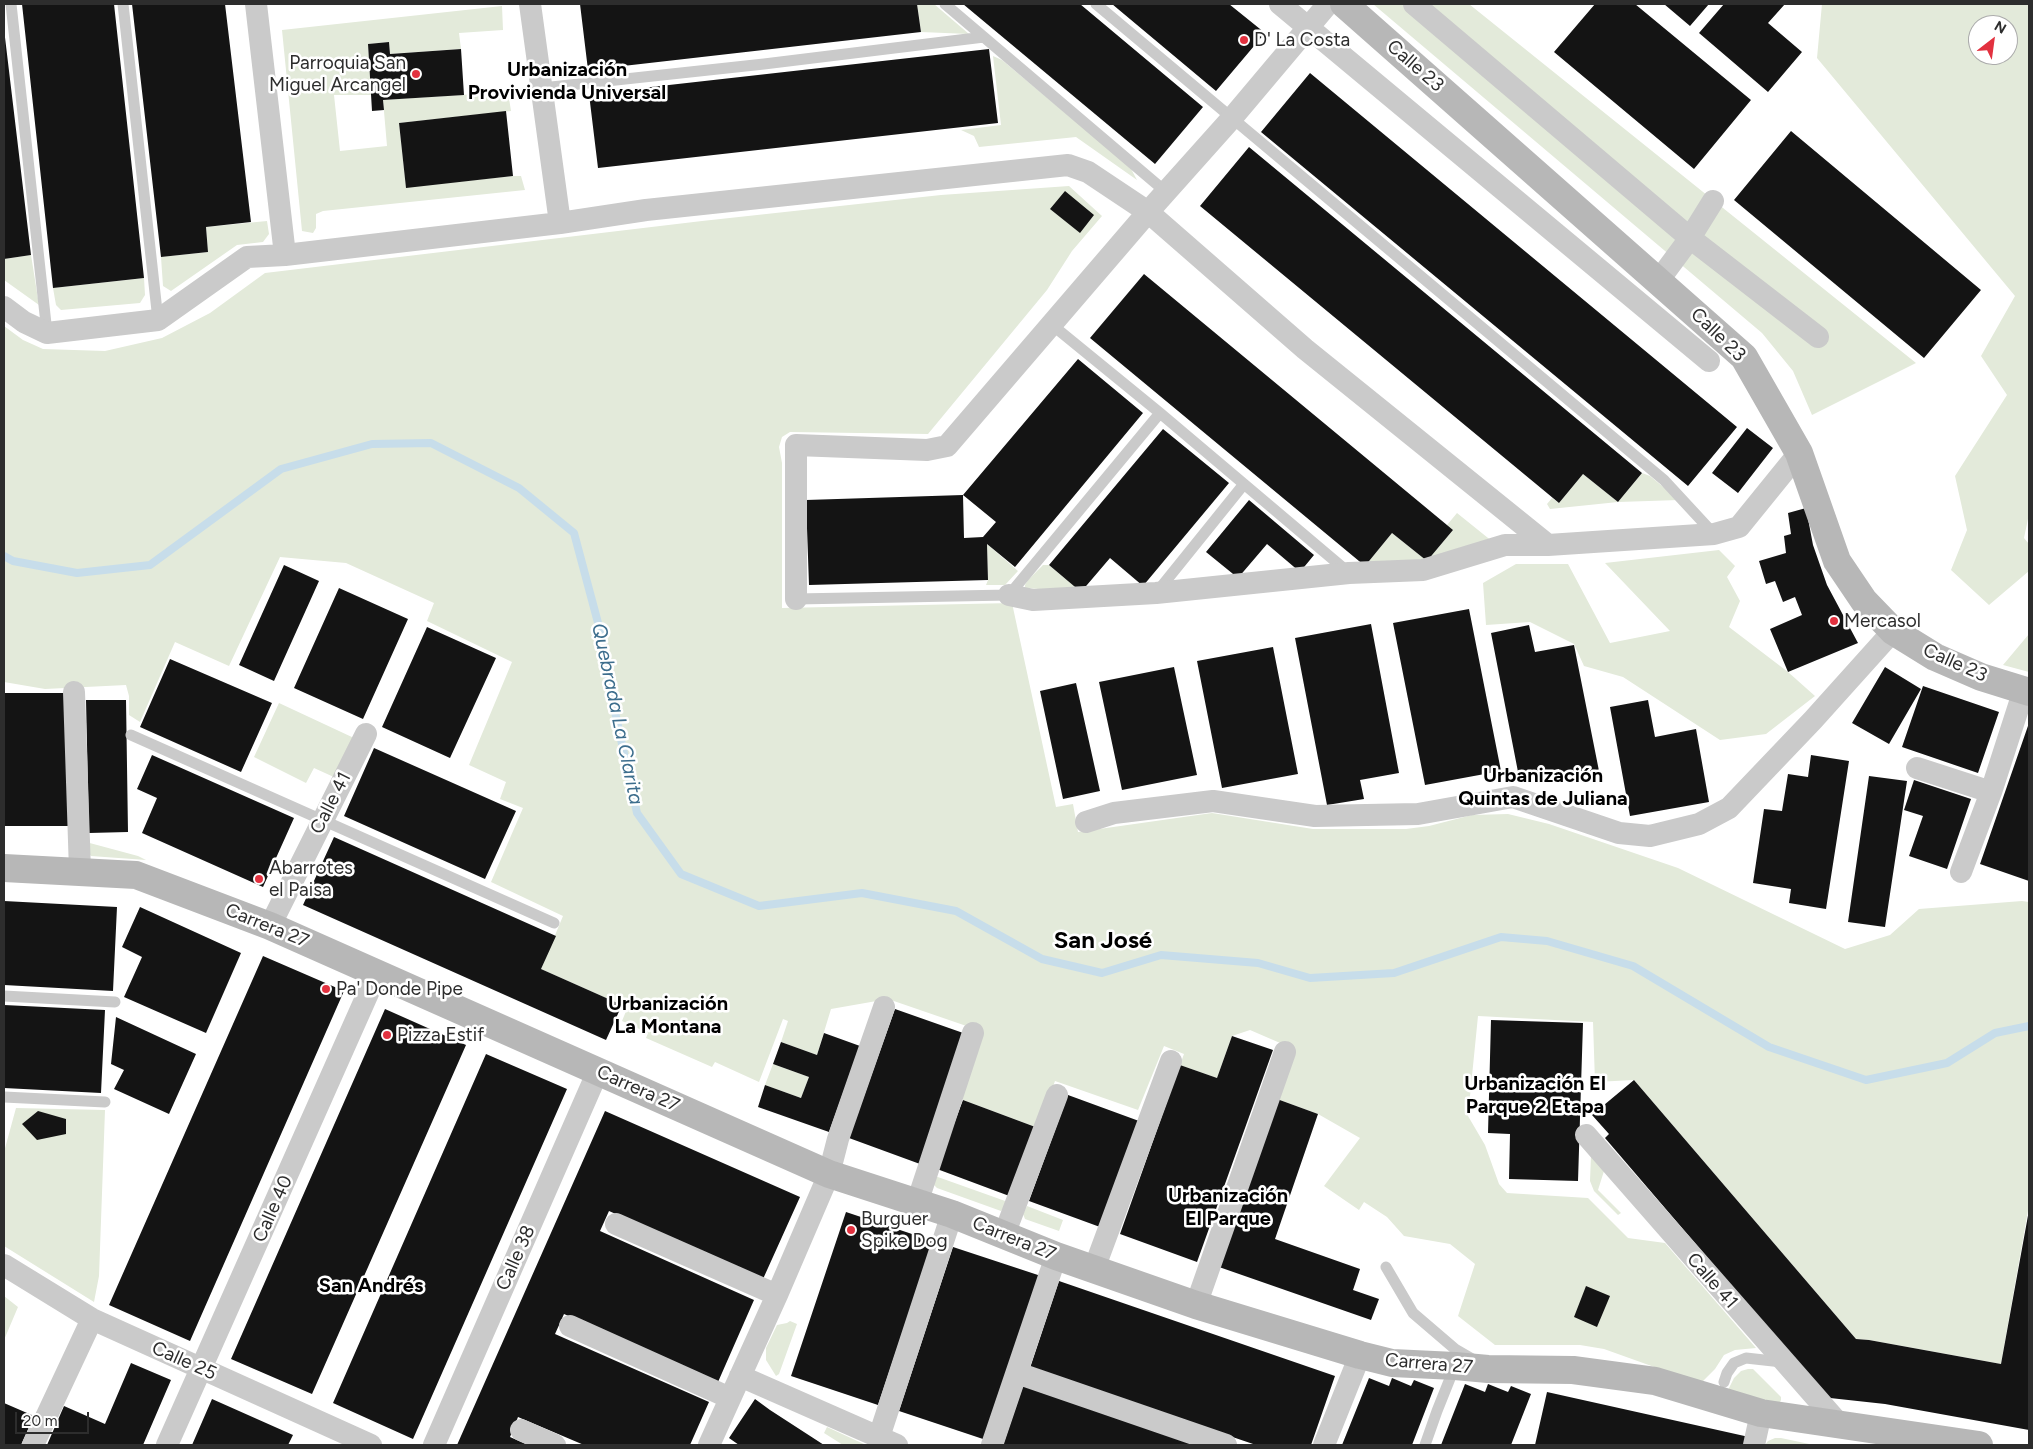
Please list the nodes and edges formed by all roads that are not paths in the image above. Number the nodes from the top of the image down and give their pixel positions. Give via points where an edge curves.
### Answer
1 (11, 4) edge
2 (123, 4) edge
3 (256, 4) edge
4 (530, 4) edge
5 (945, 4) edge
6 (1096, 4) edge
7 (1280, 4) edge
8 (1328, 4) edge
9 (1344, 4) edge
10 (1414, 4) edge
11 (1308, 27) junction
12 (984, 37) junction
13 (542, 88) junction
14 (1232, 118) junction
15 (1166, 192) junction
16 (1713, 201) dead end
17 (1148, 212) junction
18 (560, 223) junction
19 (1690, 238) junction
20 (285, 255) junction
21 (1659, 280) junction
22 (4, 307) edge
23 (158, 320) junction
24 (1051, 324) junction
25 (48, 332) junction
26 (1818, 337) dead end
27 (1710, 361) dead end
28 (1160, 413) junction
29 (1800, 453) junction
30 (1244, 484) junction
31 (1714, 534) junction
32 (1548, 545) junction
33 (1349, 573) junction
34 (1156, 593) junction
35 (1009, 595) junction
36 (796, 599) joint
37 (1893, 631) junction
38 (2027, 691) edge
39 (74, 692) dead end
40 (366, 734) dead end
41 (131, 735) dead end
42 (1917, 768) dead end
43 (1991, 792) junction
44 (323, 819) junction
45 (1086, 822) dead end
46 (4, 868) edge
47 (80, 872) junction
48 (1961, 872) dead end
49 (554, 923) dead end
50 (270, 926) junction
51 (377, 973) junction
52 (4, 996) edge
53 (115, 1002) dead end
54 (884, 1007) dead end
55 (973, 1033) dead end
56 (1285, 1052) dead end
57 (1170, 1061) dead end
58 (598, 1071) junction
59 (1057, 1095) dead end
60 (4, 1097) edge
61 (105, 1102) dead end
62 (1586, 1135) dead end
63 (828, 1174) junction
64 (917, 1203) junction
65 (952, 1214) junction
66 (616, 1224) dead end
67 (1004, 1235) junction
68 (1056, 1256) junction
69 (4, 1265) edge
70 (1386, 1267) dead end
71 (1094, 1268) junction
72 (777, 1295) junction
73 (1196, 1306) junction
74 (92, 1319) junction
75 (570, 1326) dead end
76 (1360, 1355) junction
77 (1784, 1363) junction
78 (1456, 1366) junction
79 (202, 1369) junction
80 (1488, 1369) junction
81 (1017, 1373) junction
82 (740, 1376) junction
83 (1724, 1382) dead end
84 (730, 1398) junction
85 (1761, 1413) junction
86 (521, 1430) dead end
87 (1855, 1433) edge
88 (888, 1441) edge
89 (33, 1445) edge
90 (167, 1445) edge
91 (371, 1445) edge
92 (434, 1445) edge
93 (556, 1445) edge
94 (709, 1445) edge
95 (992, 1445) edge
96 (1226, 1445) edge
97 (1324, 1445) edge
98 (1426, 1445) edge
99 (1754, 1445) edge
100 (1979, 1445) edge

1 - 25 lane
2 - 23 lane
3 - 20 street
4 - 13 street
5 - 12 lane
6 - 14 lane
7 - 11 street
8 - 11 street
9 - 21 street, Calle 23
10 - 19 street
11 - 14 street
11 - 27 street
12 - 13 lane
12 - 15 lane
13 - 18 street
14 - 15 street
14 - 31 lane via 1664,480
15 - 17 street
16 - 19 street
17 - 18 street via 1088,172 1068,165 646,210
17 - 24 street
17 - 32 street via 1305,349
18 - 20 street
19 - 21 street
19 - 26 street
20 - 23 street via 247,257
21 - 29 street, Calle 23 via 1744,356
22 - 25 street via 24,322
23 - 25 street
24 - 28 lane
24 - 36 street via 947,446 927,450 796,445
28 - 30 lane
28 - 35 lane
29 - 31 street via 1739,527
29 - 37 street, Calle 23 via 1837,561 1864,601
30 - 33 lane
30 - 34 lane
31 - 32 street
32 - 33 street via 1505,545 1423,570
33 - 34 street
34 - 35 street via 1033,600
35 - 36 lane
37 - 38 street, Calle 23 via 1935,657 1981,677
37 - 45 street via 1814,720 1729,808 1699,824 1650,836 1619,833 1513,798 1418,814 1315,816 1213,801 1114,813
38 - 43 street
39 - 47 street
40 - 44 street, Calle 41
41 - 44 lane
42 - 43 street
43 - 48 street
44 - 49 lane
44 - 50 street, Calle 41
46 - 47 street, Carrera 27
47 - 50 street, Carrera 27 via 136,875
50 - 51 street, Carrera 27
51 - 58 street, Carrera 27
51 - 79 street, Calle 40
52 - 53 lane
54 - 63 street
55 - 64 street
56 - 73 street
57 - 71 street
58 - 63 street, Carrera 27
58 - 92 street, Calle 38
59 - 67 street
60 - 61 lane
62 - 77 street, Calle 41
63 - 64 street, Carrera 27
63 - 72 street
64 - 65 street, Carrera 27
65 - 67 street, Carrera 27
65 - 88 street
66 - 72 street
67 - 68 street, Carrera 27
68 - 71 street, Carrera 27
68 - 81 street
69 - 74 street, Calle 25
70 - 80 lane via 1413,1313 1455,1349
71 - 73 street, Carrera 27
72 - 82 street
73 - 76 street, Carrera 27
74 - 79 street, Calle 25
74 - 89 street
75 - 84 street
76 - 78 street, Carrera 27 via 1392,1363
76 - 97 street
77 - 83 lane via 1746,1358 1734,1363
77 - 87 street, Calle 41
78 - 80 street, Carrera 27
78 - 98 lane
79 - 90 street, Calle 40
79 - 91 street, Calle 25
80 - 85 street, Carrera 27 via 1573,1370 1655,1381
81 - 95 street
81 - 96 street
82 - 84 street
82 - 88 street
84 - 94 street
85 - 87 street, Carrera 27
85 - 99 street
86 - 93 street
87 - 100 street, Carrera 27

